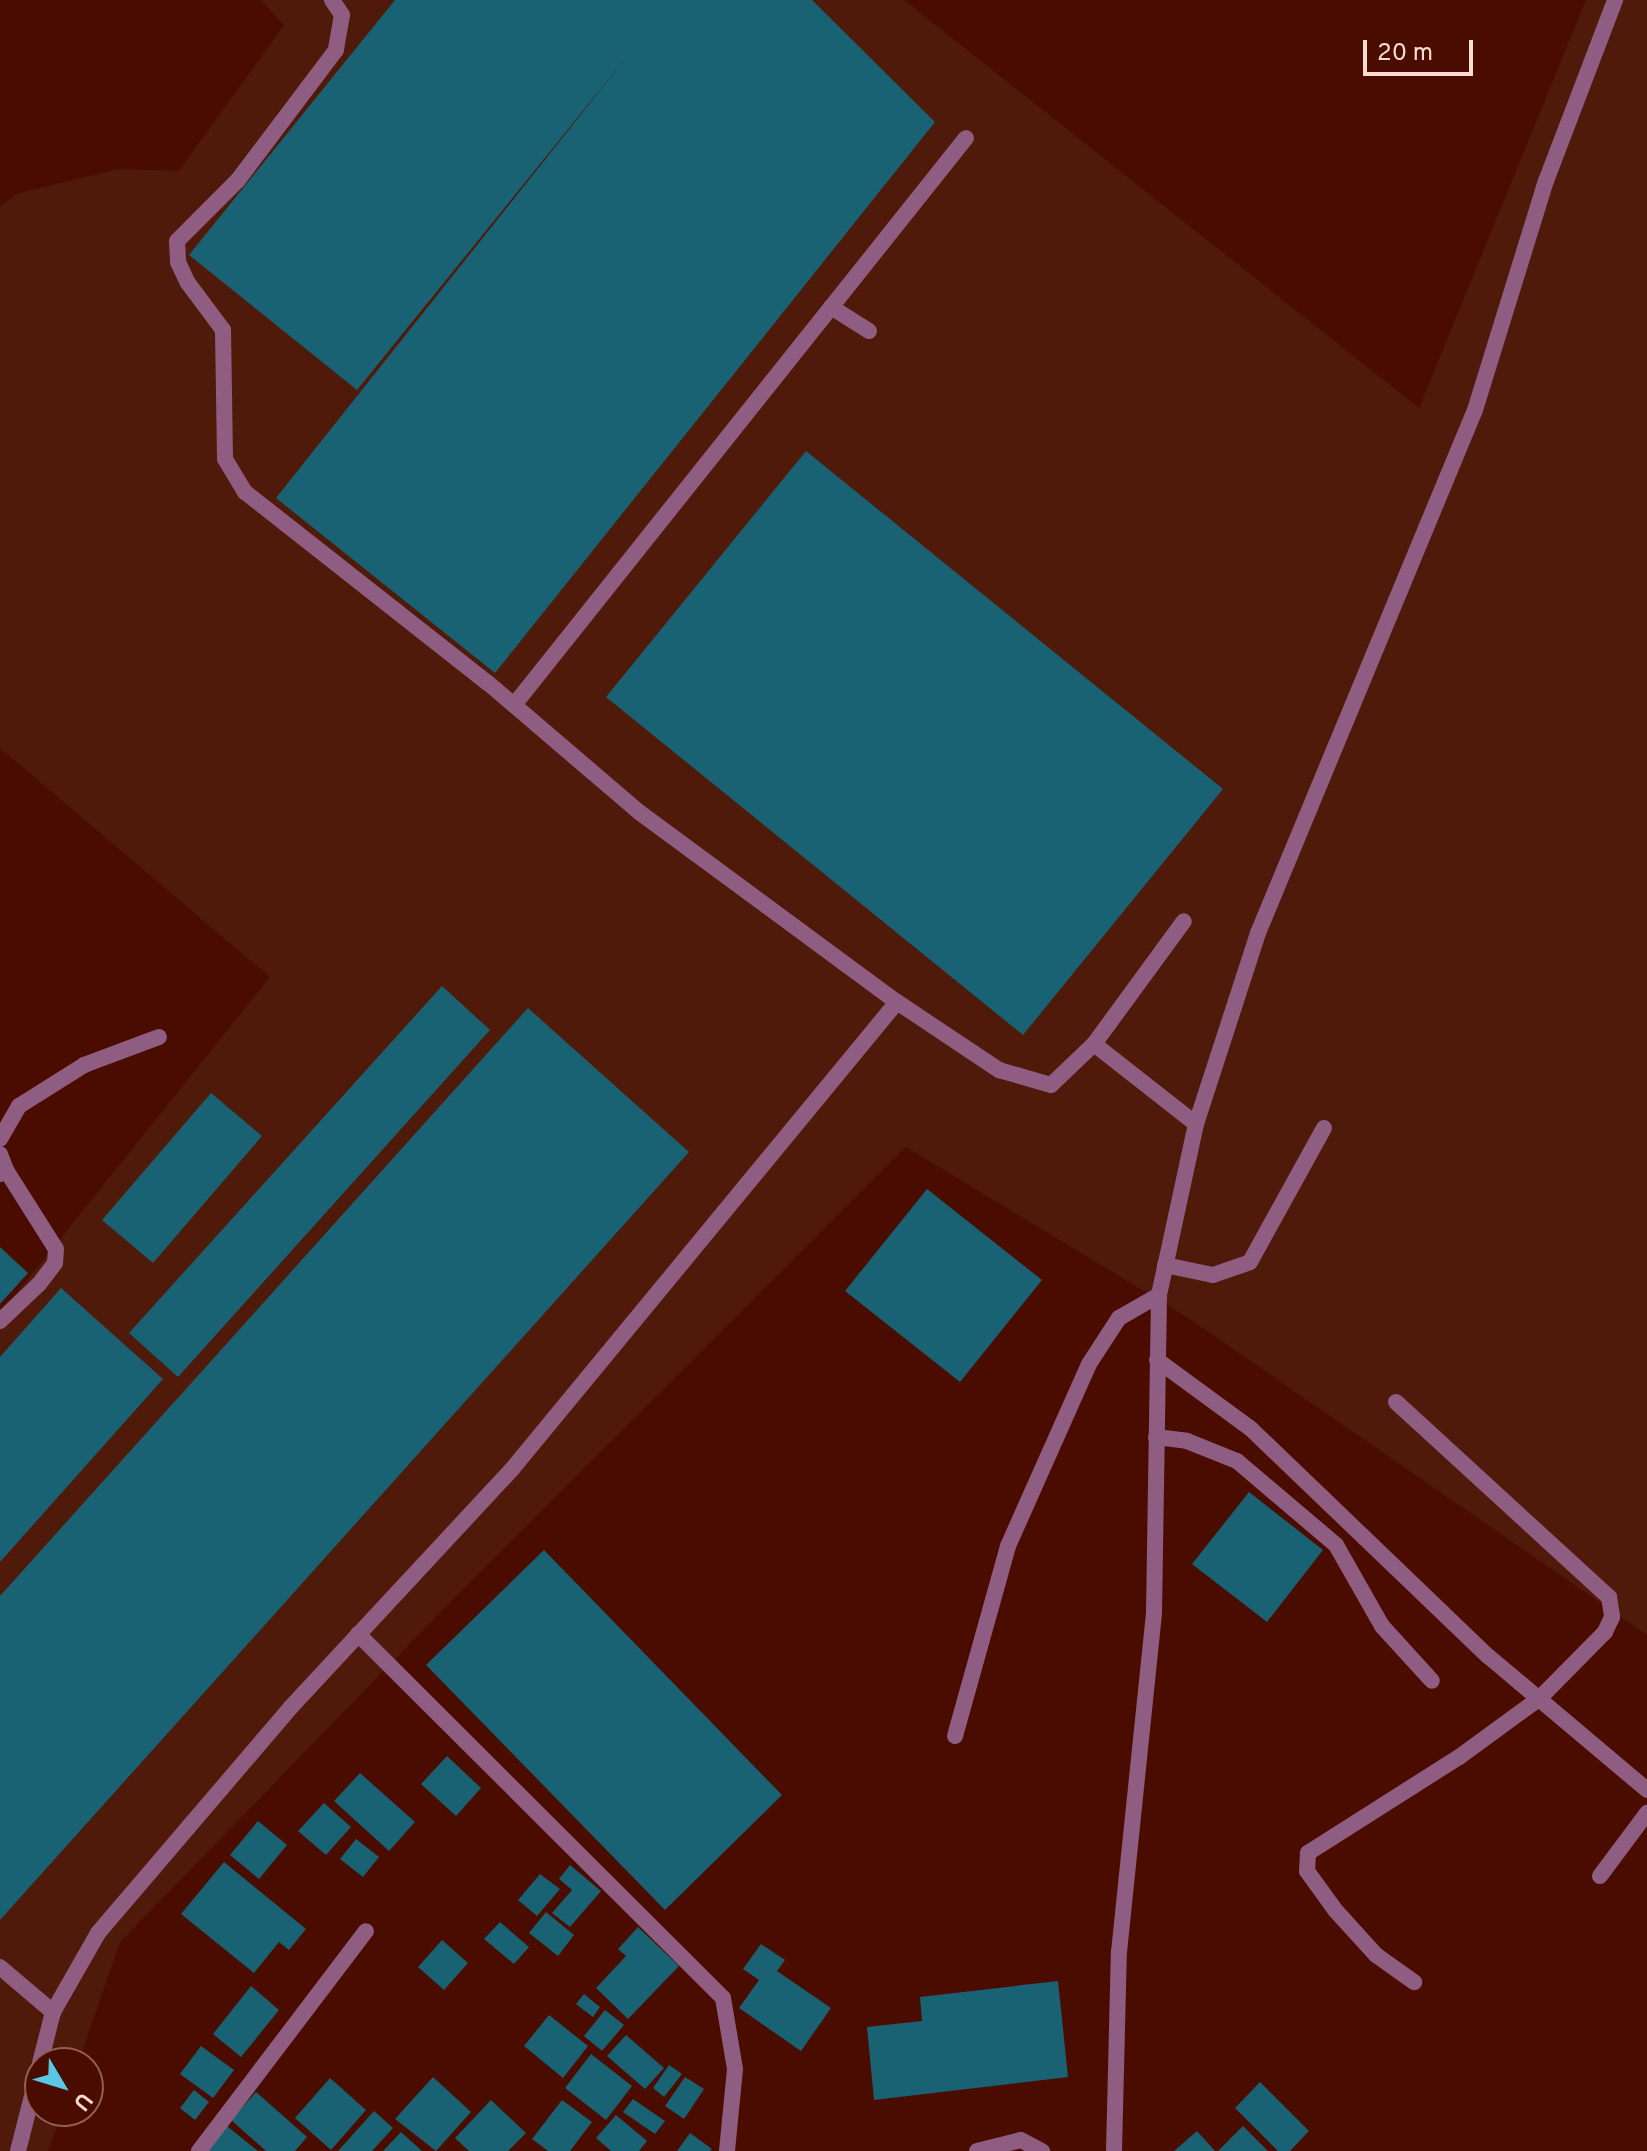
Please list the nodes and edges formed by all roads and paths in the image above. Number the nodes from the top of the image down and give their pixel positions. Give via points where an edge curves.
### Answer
1 (332, 0) edge
2 (1615, 0) edge
3 (966, 138) dead end
4 (831, 307) junction
5 (869, 331) dead end
6 (514, 705) junction
7 (1184, 921) dead end
8 (897, 1002) junction
9 (159, 1037) dead end
10 (1094, 1044) junction
11 (1196, 1124) junction
12 (1324, 1128) dead end
13 (0, 1139) edge
14 (0, 1154) edge
15 (3, 1172) edge
16 (1165, 1265) junction
17 (1159, 1295) junction
18 (0, 1321) edge
19 (1157, 1360) junction
20 (1396, 1402) dead end
21 (1156, 1437) junction
22 (358, 1634) junction
23 (1432, 1681) dead end
24 (1540, 1698) junction
25 (955, 1736) dead end
26 (1647, 1790) edge
27 (1647, 1813) edge
28 (1600, 1876) dead end
29 (366, 1931) dead end
30 (0, 1967) edge
31 (1414, 1982) dead end
32 (53, 2012) junction
33 (44, 2047) edge
34 (24, 2127) edge
35 (18, 2151) edge
36 (199, 2151) edge
37 (727, 2151) edge
38 (977, 2151) edge
39 (1042, 2151) edge
40 (1114, 2151) edge

1 - 6 street via 342,15 336,50 238,180 177,241 178,262 188,283 223,330 225,459 245,492
2 - 11 street via 1546,181 1475,410 1258,933
3 - 4 street
4 - 5 street
4 - 6 street
6 - 8 street via 639,812
7 - 10 street
8 - 10 street via 999,1070 1051,1085
8 - 22 street via 513,1468
9 - 13 street via 84,1065 19,1106
10 - 11 street
11 - 16 street
12 - 16 street via 1250,1262 1213,1275
14 - 15 street
15 - 18 street via 56,1249 55,1263 39,1284
16 - 17 street
17 - 19 street
17 - 25 street via 1119,1318 1089,1364 1008,1546
19 - 21 street
19 - 24 street via 1250,1428 1488,1656
20 - 24 street via 1609,1597 1612,1617 1605,1632
21 - 23 street via 1187,1441 1237,1461 1336,1545 1382,1626
21 - 40 street via 1154,1613 1119,1952
22 - 32 street via 98,1933
22 - 37 street via 723,1998 735,2069
24 - 26 street
24 - 31 street via 1459,1757 1308,1853 1307,1871 1336,1911 1376,1955
27 - 28 street
29 - 36 street
30 - 32 street
32 - 33 street
34 - 35 street
38 - 39 street via 1021,2140

